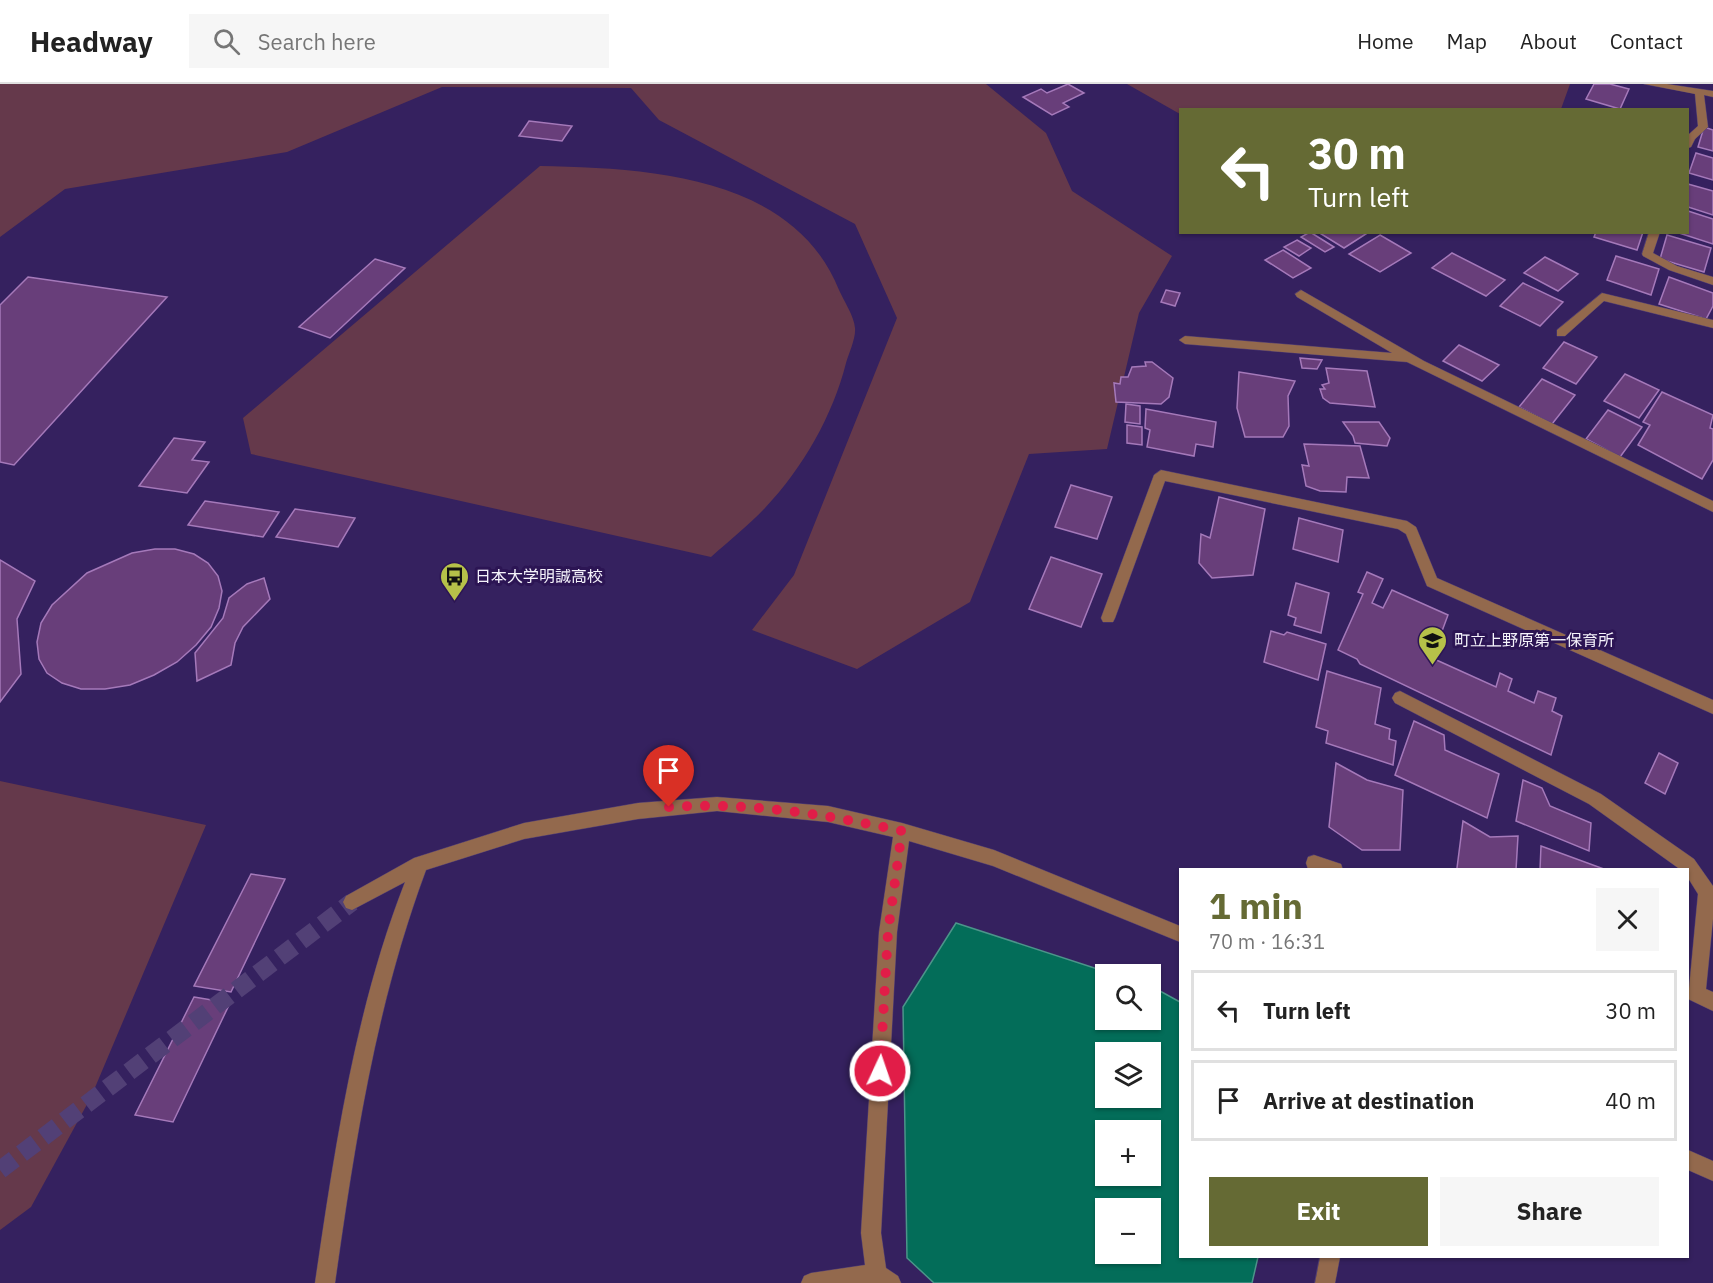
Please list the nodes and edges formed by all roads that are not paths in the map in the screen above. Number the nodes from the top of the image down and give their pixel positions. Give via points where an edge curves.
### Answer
1 (1649, 84) edge
2 (1699, 92) junction
3 (1713, 94) edge
4 (1689, 142) edge
5 (1654, 234) edge
6 (1713, 281) edge
7 (1301, 294) dead end
8 (1713, 324) edge
9 (1561, 333) dead end
10 (1185, 340) dead end
11 (1411, 358) junction
12 (1713, 507) edge
13 (1108, 618) dead end
14 (1400, 698) dead end
15 (1713, 706) edge
16 (902, 831) junction
17 (1314, 863) dead end
18 (420, 864) junction
19 (1329, 868) edge
20 (352, 902) tunnel mouth
21 (1179, 934) edge
22 (1699, 995) edge
23 (1689, 1160) edge
24 (1713, 1171) edge
25 (1330, 1258) edge
26 (883, 1278) edge
27 (325, 1283) edge
28 (811, 1283) edge
29 (1325, 1283) edge

1 - 2 street
2 - 3 street
2 - 4 street via 1703,127
5 - 6 street via 1647,254 1672,268
7 - 11 street
8 - 9 street via 1602,297
10 - 11 street
11 - 12 street
13 - 15 street via 1161,475 1402,525 1411,531 1432,582
14 - 22 street via 1595,798 1688,865 1707,892
16 - 18 street via 828,814 717,804 669,807 524,831
16 - 21 street via 993,858
16 - 26 street via 887,944 871,1233
17 - 19 street
18 - 20 street
18 - 27 street via 389,944 354,1090
23 - 24 street
25 - 29 street
26 - 28 street

